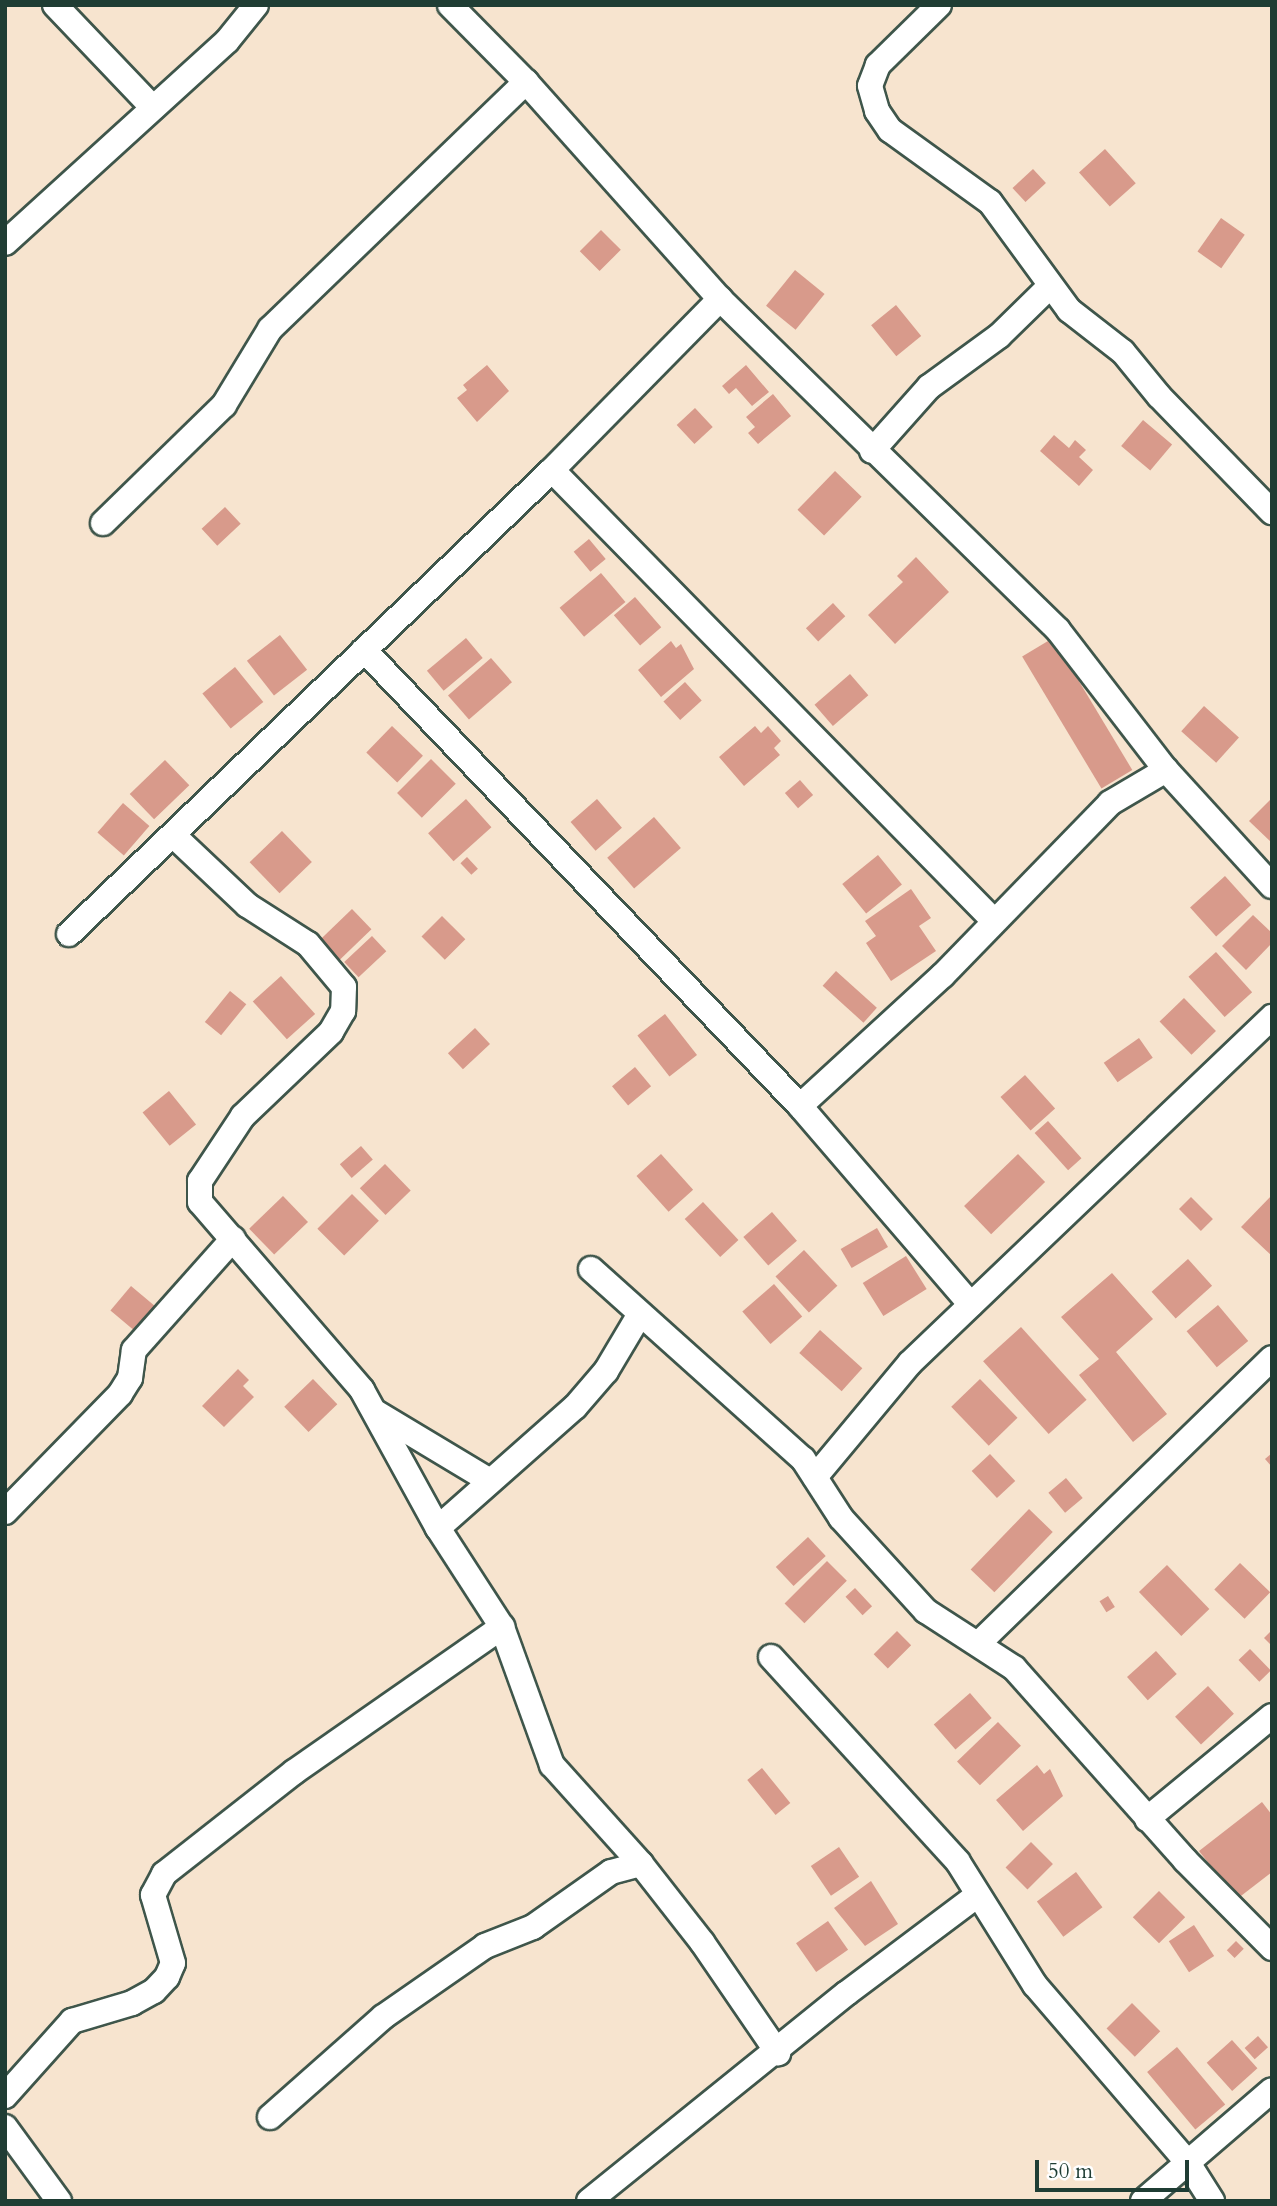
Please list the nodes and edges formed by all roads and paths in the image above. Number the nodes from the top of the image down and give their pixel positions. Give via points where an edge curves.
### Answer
1 (55, 5) edge
2 (256, 5) edge
3 (450, 5) edge
4 (939, 5) edge
5 (526, 82) junction
6 (153, 108) junction
7 (5, 243) edge
8 (1050, 286) junction
9 (720, 299) junction
10 (872, 451) junction
11 (552, 470) junction
12 (1272, 512) edge
13 (103, 523) dead end
14 (364, 650) junction
15 (1166, 770) junction
16 (173, 835) junction
17 (1272, 886) edge
18 (993, 920) junction
19 (69, 934) dead end
20 (1272, 1017) edge
21 (800, 1106) junction
22 (233, 1239) junction
23 (591, 1269) dead end
24 (971, 1305) junction
25 (640, 1314) junction
26 (1272, 1359) edge
27 (376, 1412) junction
28 (815, 1477) junction
29 (490, 1481) junction
30 (5, 1512) edge
31 (438, 1528) junction
32 (502, 1627) junction
33 (978, 1644) junction
34 (771, 1657) dead end
35 (1272, 1716) edge
36 (1147, 1819) junction
37 (641, 1864) junction
38 (976, 1896) junction
39 (1272, 1948) edge
40 (778, 2053) junction
41 (1272, 2090) edge
42 (5, 2096) edge
43 (270, 2117) dead end
44 (5, 2126) edge
45 (1188, 2163) junction
46 (59, 2201) edge
47 (589, 2201) edge
48 (1143, 2201) edge
49 (1212, 2201) edge

1 - 6 street
2 - 6 street via 227,41
3 - 5 street
4 - 8 street via 878,65 870,86 877,111 890,130 990,202
5 - 9 street
5 - 13 street via 270,330 224,405
6 - 7 street
8 - 10 street via 999,336 929,387
8 - 12 street via 1069,310 1123,352 1159,396
9 - 10 street
9 - 11 street
10 - 15 street via 1058,630
11 - 14 street
11 - 18 street
14 - 16 street
14 - 21 street
15 - 17 street
15 - 18 street via 1110,803
16 - 19 street
16 - 22 street via 247,905 308,944 344,987 343,1011 331,1032 243,1116 200,1181 200,1202
18 - 21 street via 943,975
20 - 24 street
21 - 24 street
22 - 27 street via 339,1359
22 - 30 street via 134,1350 130,1378 120,1394
23 - 25 street
24 - 28 street via 910,1363
25 - 28 street via 803,1459
25 - 29 street via 591,1390
26 - 33 street
27 - 29 street
27 - 31 street
28 - 33 street via 841,1518 926,1611
29 - 31 street
31 - 32 street
32 - 37 street via 552,1765
32 - 42 street via 294,1772 164,1874 153,1895 173,1963 167,1977 132,2003 72,2021
33 - 36 street via 1035,1689
34 - 38 street via 958,1862
35 - 36 street
36 - 39 street
37 - 40 street via 702,1942
37 - 43 street via 611,1872 533,1927 485,1946 383,2017
38 - 40 street via 847,1993
38 - 45 street via 1067,2028
40 - 47 street
41 - 45 street
44 - 46 street
45 - 48 street
45 - 49 street

